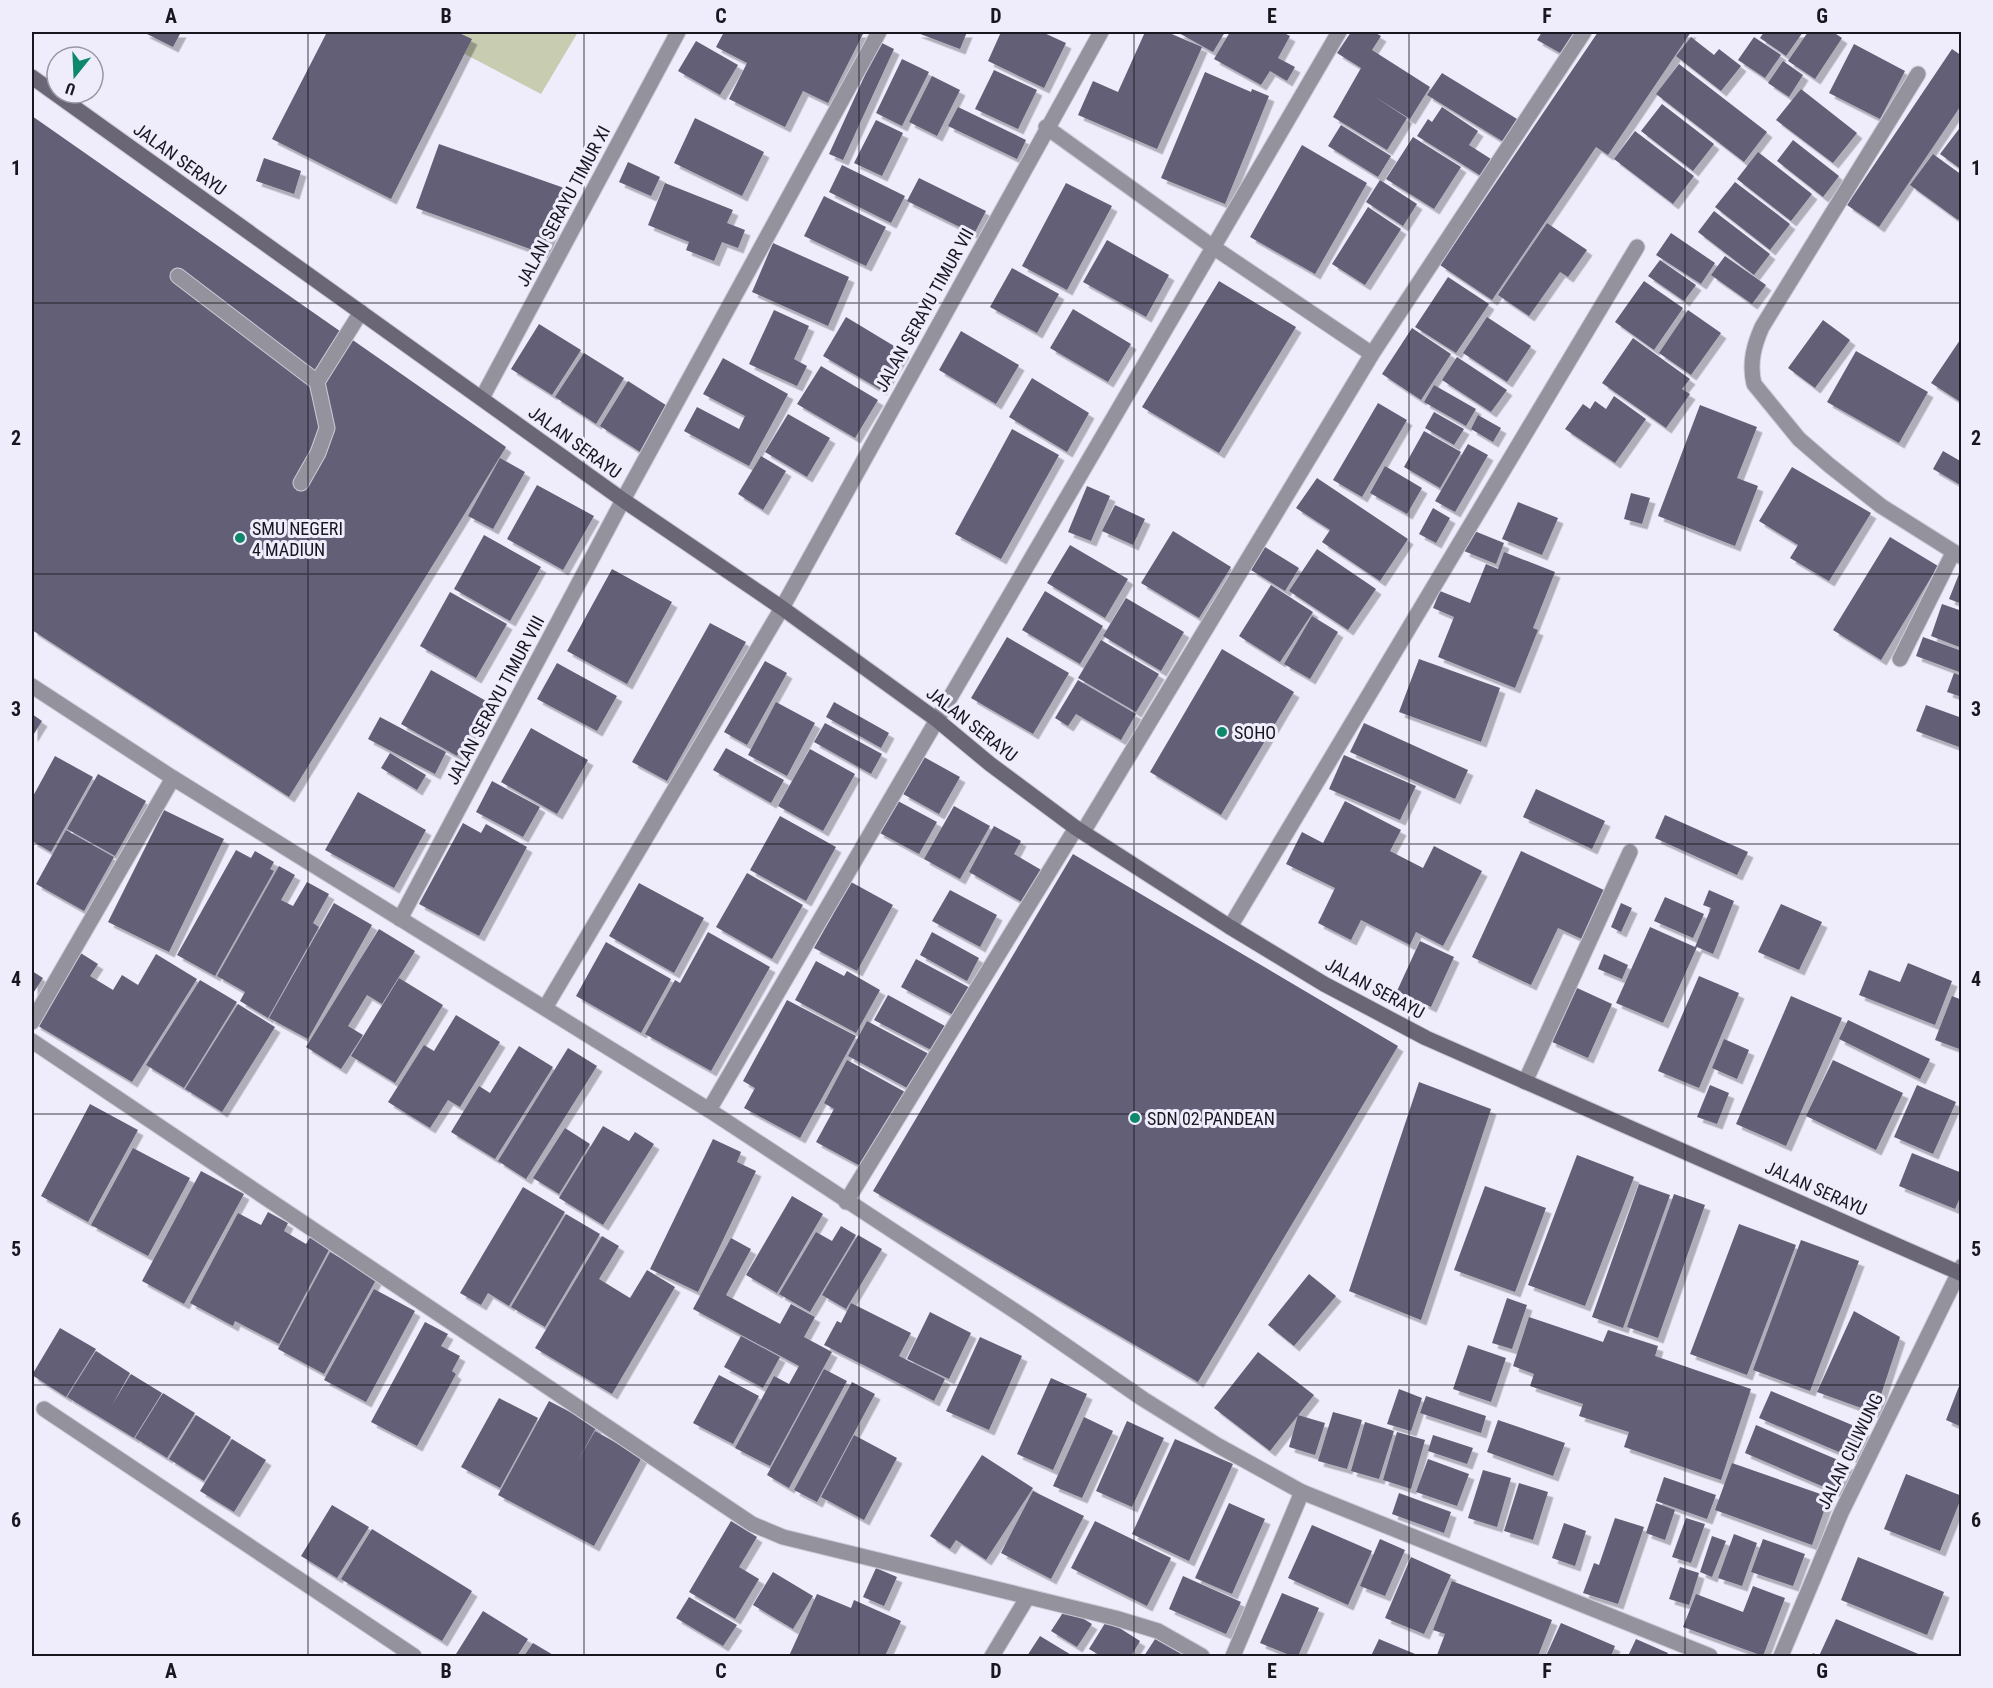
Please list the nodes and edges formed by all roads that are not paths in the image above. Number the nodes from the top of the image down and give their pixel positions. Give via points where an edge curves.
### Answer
1 (678, 32) edge
2 (879, 32) edge
3 (1101, 32) edge
4 (1338, 32) edge
5 (1584, 32) edge
6 (1918, 74) dead end
7 (32, 77) edge
8 (1047, 127) junction
9 (1213, 247) junction
10 (1637, 247) dead end
11 (178, 276) dead end
12 (361, 312) junction
13 (1372, 354) junction
14 (317, 382) junction
15 (482, 398) junction
16 (301, 483) dead end
17 (623, 500) junction
18 (1957, 555) edge
19 (782, 608) junction
20 (1900, 659) dead end
21 (32, 686) edge
22 (937, 720) junction
23 (172, 778) junction
24 (1080, 830) junction
25 (1630, 852) dead end
26 (400, 919) junction
27 (1230, 927) junction
28 (545, 1008) junction
29 (32, 1022) edge
30 (32, 1041) edge
31 (1525, 1082) junction
32 (709, 1110) junction
33 (846, 1202) junction
34 (1961, 1271) edge
35 (44, 1409) dead end
36 (1302, 1491) junction
37 (1027, 1598) junction
38 (414, 1656) edge
39 (992, 1656) edge
40 (1202, 1656) edge
41 (1233, 1656) edge
42 (1710, 1656) edge
43 (1781, 1656) edge

1 - 15 street, JALAN SERAYU TIMUR XI
2 - 17 street, JALAN SERAYU TIMUR VIII
3 - 8 street, JALAN SERAYU TIMUR VII
4 - 9 street
5 - 13 street
6 - 18 street via 1762,327 1753,350 1752,374 1754,384 1799,439 1881,506
7 - 12 main road, JALAN SERAYU
8 - 9 street
8 - 19 street, JALAN SERAYU TIMUR VII
9 - 13 street
9 - 22 street
10 - 27 street
11 - 14 street
12 - 14 street
12 - 15 main road, JALAN SERAYU
13 - 24 street
14 - 16 street via 327,428
15 - 17 main road, JALAN SERAYU
17 - 19 main road, JALAN SERAYU
17 - 26 street, JALAN SERAYU TIMUR VIII
18 - 20 street
19 - 22 main road, JALAN SERAYU
19 - 28 street, JALAN SERAYU TIMUR VII
21 - 23 street
22 - 24 main road, JALAN SERAYU
22 - 32 street
23 - 26 street
23 - 29 street
24 - 27 main road, JALAN SERAYU
24 - 33 street
25 - 31 street
26 - 28 street
27 - 31 main road, JALAN SERAYU via 1426,1038
28 - 32 street
30 - 37 street via 752,1524 783,1538
31 - 34 main road, JALAN SERAYU
32 - 33 street
33 - 36 street via 1143,1399
34 - 43 street, JALAN CILIWUNG via 1841,1513
35 - 38 street
36 - 41 street
36 - 42 street
37 - 39 street
37 - 40 street via 1158,1631

